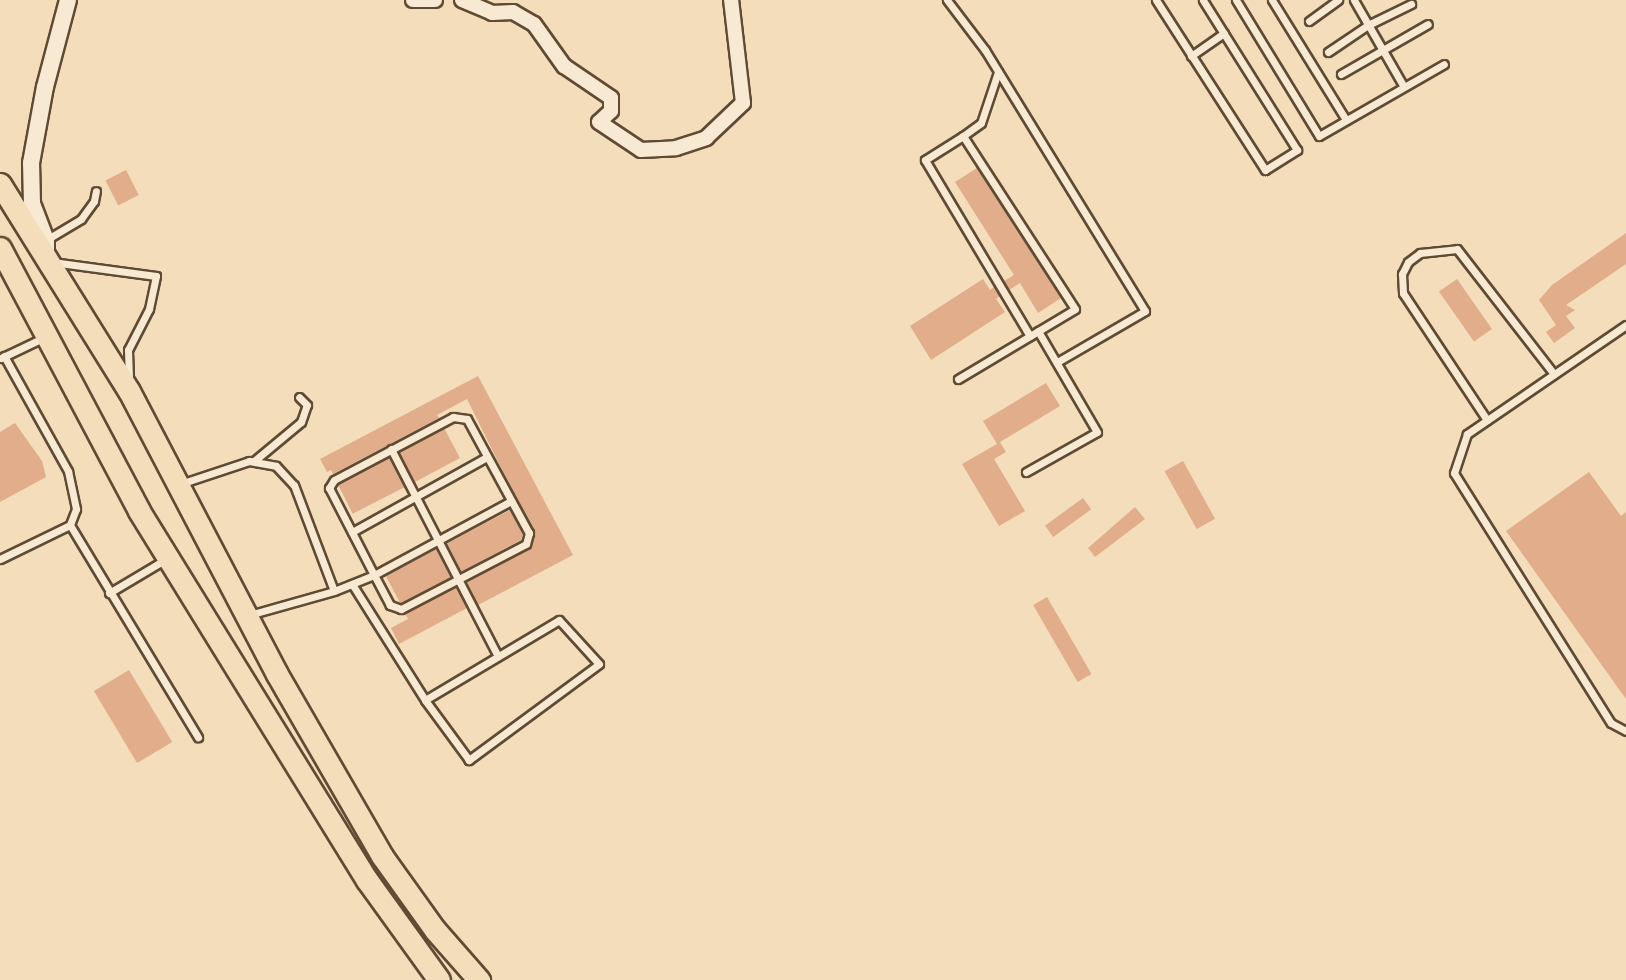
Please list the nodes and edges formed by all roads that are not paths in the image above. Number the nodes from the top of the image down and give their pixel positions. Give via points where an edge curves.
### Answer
1 (68, 0) edge
2 (413, 0) edge
3 (435, 0) edge
4 (462, 0) edge
5 (731, 0) edge
6 (947, 0) edge
7 (1156, 0) edge
8 (1203, 0) edge
9 (1236, 0) edge
10 (1272, 0) edge
11 (1338, 0) edge
12 (1354, 0) edge
13 (1411, 4) dead end
14 (1309, 21) dead end
15 (1428, 24) dead end
16 (1368, 25) junction
17 (1224, 33) junction
18 (1382, 50) junction
19 (1328, 52) dead end
20 (1191, 56) junction
21 (1444, 64) dead end
22 (998, 72) junction
23 (1341, 74) dead end
24 (1404, 87) junction
25 (1346, 120) junction
26 (963, 136) junction
27 (0, 184) edge
28 (96, 191) dead end
29 (46, 240) junction
30 (3, 256) edge
31 (46, 261) junction
32 (1626, 325) edge
33 (1038, 331) junction
34 (47, 336) junction
35 (1030, 336) junction
36 (2, 357) edge
37 (1057, 362) junction
38 (1554, 374) junction
39 (958, 379) dead end
40 (129, 390) junction
41 (298, 397) dead end
42 (1487, 420) junction
43 (391, 449) junction
44 (487, 457) junction
45 (254, 461) junction
46 (1026, 472) dead end
47 (179, 484) junction
48 (415, 496) junction
49 (511, 501) junction
50 (70, 525) junction
51 (352, 532) junction
52 (438, 540) junction
53 (168, 558) junction
54 (0, 559) edge
55 (374, 575) junction
56 (458, 579) junction
57 (352, 584) junction
58 (334, 591) junction
59 (109, 593) junction
60 (247, 615) junction
61 (498, 656) junction
62 (425, 700) junction
63 (1626, 731) edge
64 (198, 737) dead end
65 (439, 980) edge
66 (479, 980) edge

1 - 29 street via 45,87 31,163 32,203
2 - 3 street
4 - 5 street via 492,13 513,12 534,24 564,66 611,98 611,111 599,122 640,150 676,148 706,138 742,103
6 - 22 lane
7 - 20 lane
8 - 17 lane
9 - 25 lane via 1319,136
10 - 25 lane
11 - 14 lane
12 - 16 lane
13 - 16 lane
15 - 18 lane
16 - 18 lane
16 - 19 lane
17 - 20 lane
17 - 20 lane via 1297,150 1265,170
18 - 23 lane
18 - 24 lane
21 - 24 lane
22 - 26 lane via 981,123
22 - 37 lane via 1145,311
24 - 25 lane
26 - 33 lane via 1075,309
26 - 35 lane via 925,160
27 - 31 main road
28 - 29 lane via 81,219
29 - 31 street
30 - 34 main road
31 - 40 main road
31 - 40 lane via 156,276 149,309 128,350
32 - 38 lane
33 - 35 lane
33 - 37 lane
34 - 36 lane
34 - 53 main road
35 - 39 lane
36 - 50 lane via 68,471 76,509
37 - 46 lane via 1097,432
38 - 42 lane
38 - 42 lane via 1457,249 1420,253 1408,262 1402,274 1403,293
40 - 47 main road
41 - 45 lane via 307,405 301,422
42 - 63 lane via 1467,434 1454,473 1611,723
43 - 44 lane via 453,417 467,419
43 - 48 lane
43 - 51 lane via 334,480 329,488
44 - 48 lane
44 - 49 lane
45 - 47 lane
45 - 58 lane via 276,466 294,485
47 - 60 main road
48 - 51 lane
48 - 52 lane
49 - 52 lane
49 - 56 lane via 530,533 526,544
50 - 54 lane
50 - 59 lane
51 - 55 lane
52 - 55 lane
52 - 56 lane
53 - 59 lane
53 - 65 main road via 367,880
55 - 56 lane via 390,604 401,609
55 - 57 lane
56 - 61 lane
57 - 58 lane
57 - 62 lane
58 - 60 lane
59 - 64 lane
60 - 66 main road via 382,856 435,930
61 - 62 lane
61 - 62 lane via 559,620 599,664 469,760

